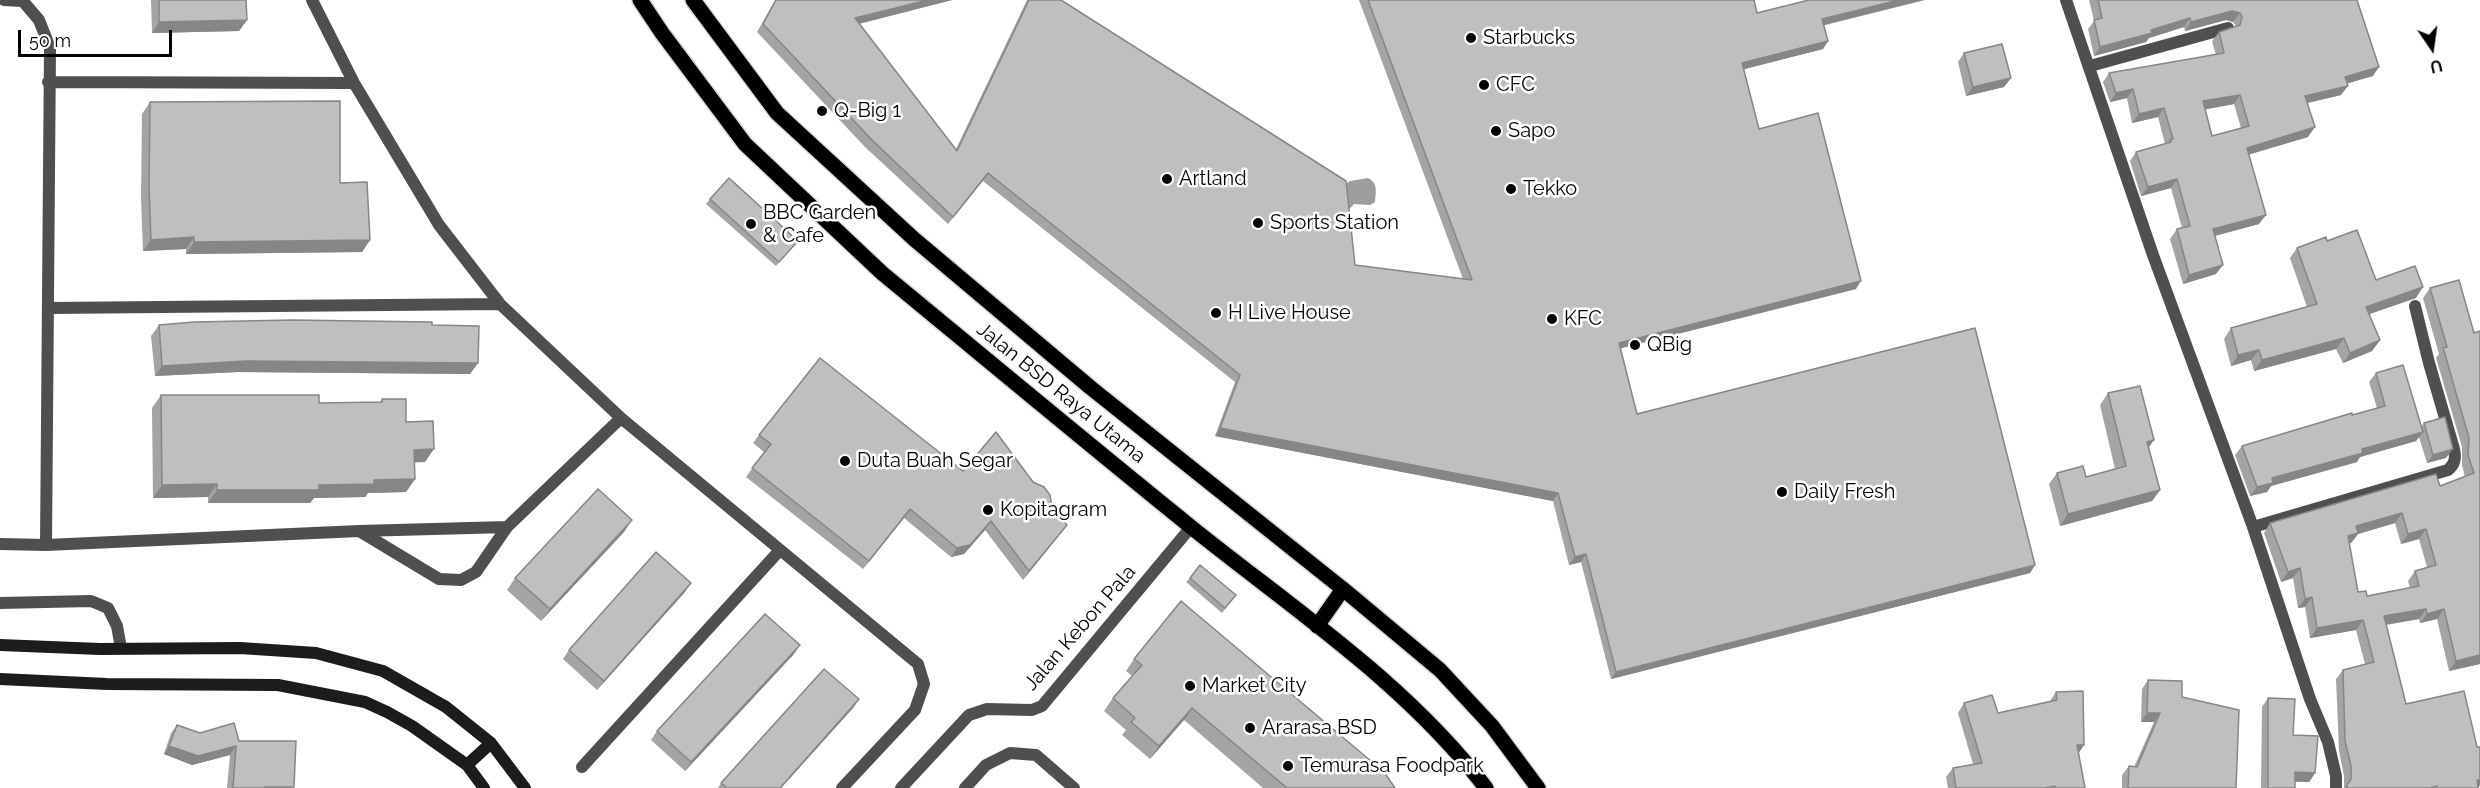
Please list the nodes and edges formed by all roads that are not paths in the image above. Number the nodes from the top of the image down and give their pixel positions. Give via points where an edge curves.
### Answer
1 (4, 0) edge
2 (312, 0) edge
3 (640, 0) edge
4 (693, 0) edge
5 (2066, 0) edge
6 (22, 1) edge
7 (2228, 28) edge
8 (2090, 66) junction
9 (48, 82) junction
10 (354, 83) junction
11 (500, 304) junction
12 (2415, 306) dead end
13 (48, 308) junction
14 (621, 418) junction
15 (507, 527) junction
16 (1191, 527) junction
17 (2253, 527) junction
18 (359, 531) junction
19 (0, 544) edge
20 (46, 545) junction
21 (780, 550) junction
22 (1343, 589) junction
23 (0, 603) edge
24 (1317, 626) junction
25 (0, 645) edge
26 (121, 648) junction
27 (0, 679) edge
28 (491, 743) junction
29 (467, 765) junction
30 (582, 767) dead end
31 (484, 788) edge
32 (525, 788) edge
33 (842, 788) edge
34 (901, 788) edge
35 (965, 788) edge
36 (1074, 788) edge
37 (1486, 788) edge
38 (1538, 788) edge
39 (2336, 788) edge

1 - 6 street
2 - 10 street
3 - 16 main road, Jalan BSD Raya Utama via 745,144 882,273
4 - 22 main road, Jalan BSD Raya Utama via 777,113 914,239 1091,388
5 - 8 street
6 - 9 street via 39,20 48,39
7 - 8 street
8 - 17 street via 2153,255
9 - 10 street
9 - 13 street
10 - 11 street via 439,225
11 - 13 street
11 - 14 street
12 - 17 street via 2455,462 2448,470
13 - 20 street
14 - 15 street
14 - 21 street
15 - 18 street
15 - 18 street via 476,572 461,580 439,579
16 - 24 main road, Jalan BSD Raya Utama
16 - 34 street, Jalan Kebon Pala via 1042,706 1032,710 987,709 969,715
17 - 39 street via 2328,742
18 - 20 street
19 - 20 street
21 - 30 street
21 - 33 street via 918,664 924,684 915,710
22 - 24 main road
22 - 38 main road, Jalan BSD Raya Utama via 1440,670 1492,726
23 - 26 street via 91,601 108,608
24 - 37 main road, Jalan BSD Raya Utama via 1409,701 1461,755
25 - 26 street
26 - 28 street via 240,648 316,653 383,671 407,683 446,707
27 - 29 street via 288,687 365,702 387,711
28 - 29 street
28 - 32 street
29 - 31 street
35 - 36 street via 986,765 1010,753 1036,755

